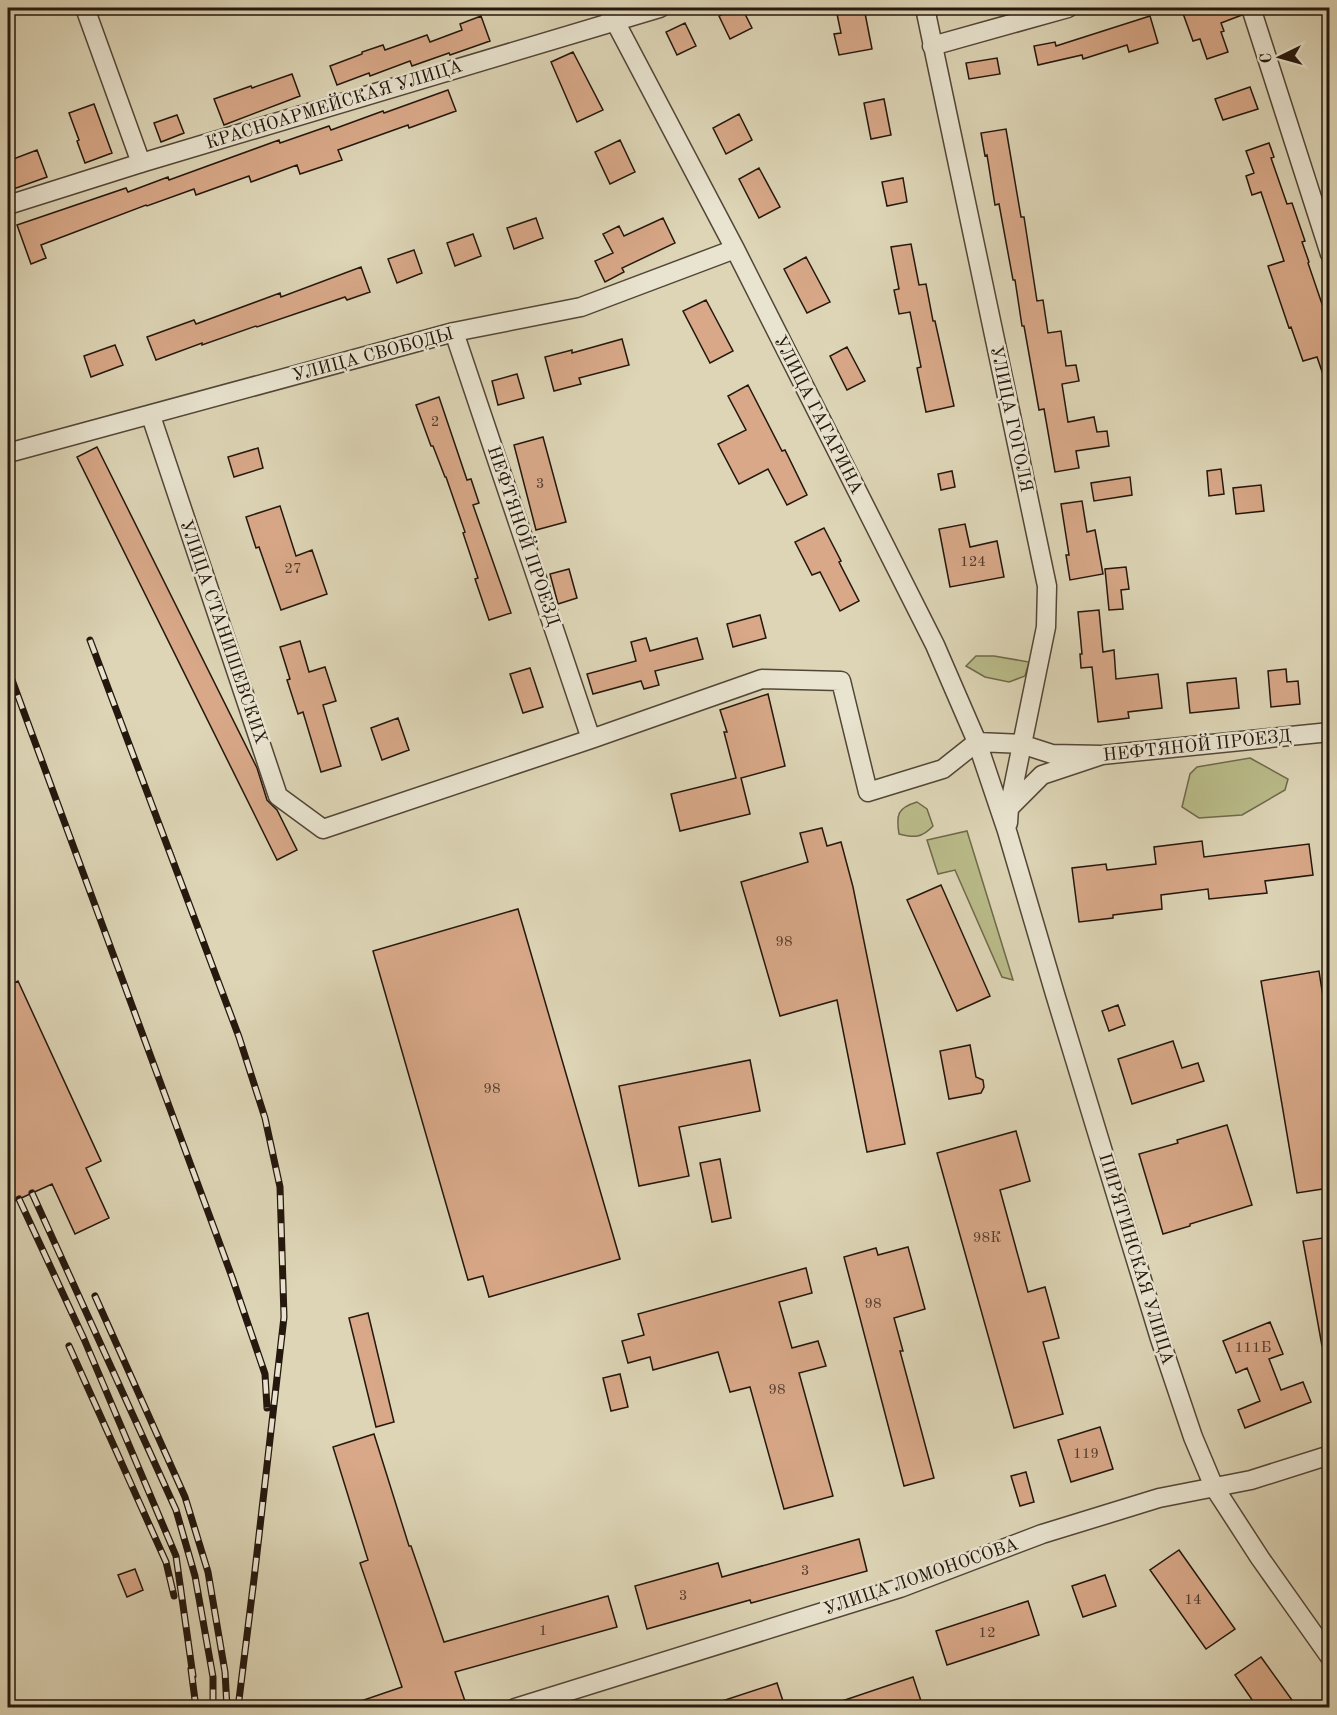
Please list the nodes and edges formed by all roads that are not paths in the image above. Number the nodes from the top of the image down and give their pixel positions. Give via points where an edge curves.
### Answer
1 (85, 8) edge
2 (660, 8) edge
3 (925, 8) edge
4 (1068, 8) edge
5 (1251, 8) edge
6 (612, 14) edge
7 (932, 46) junction
8 (141, 163) junction
9 (8, 205) edge
10 (735, 249) junction
11 (1329, 254) edge
12 (454, 332) junction
13 (151, 416) junction
14 (8, 453) edge
15 (1329, 732) edge
16 (591, 740) junction
17 (977, 742) junction
18 (1021, 744) junction
19 (1102, 755) junction
20 (1009, 808) junction
21 (1007, 831) junction
22 (1329, 1455) edge
23 (1214, 1487) junction
24 (1329, 1657) edge
25 (515, 1707) edge

1 - 8 street
2 - 6 street, КРАСНОАРМЕЙСКАЯ УЛИЦА
3 - 7 street, УЛИЦА ГОГОЛЯ
4 - 7 street
5 - 11 street
6 - 8 street, КРАСНОАРМЕЙСКАЯ УЛИЦА
6 - 10 street, УЛИЦА ГАГАРИНА
7 - 18 street, УЛИЦА ГОГОЛЯ via 1047,585 1046,627
8 - 9 street, КРАСНОАРМЕЙСКАЯ УЛИЦА
10 - 12 street, УЛИЦА СВОБОДЫ via 581,307
10 - 17 street, УЛИЦА ГАГАРИНА via 935,645
12 - 13 street, УЛИЦА СВОБОДЫ
12 - 16 street, НЕФТЯНОЙ ПРОЕЗД
13 - 14 street, УЛИЦА СВОБОДЫ
13 - 16 street, УЛИЦА СТАНИШЕВСКИХ via 278,796 323,829
15 - 19 street, НЕФТЯНОЙ ПРОЕЗД
16 - 17 street via 762,679 840,681 868,792 943,769
17 - 18 street
17 - 21 street, УЛИЦА ГАГАРИНА
18 - 19 street via 1052,754
18 - 20 street, УЛИЦА ГОГОЛЯ
19 - 20 street, НЕФТЯНОЙ ПРОЕЗД via 1042,775
20 - 21 street, УЛИЦА ГОГОЛЯ
21 - 23 street, ПИРЯТИНСКАЯ УЛИЦА via 1160,1339
22 - 23 street, УЛИЦА ЛОМОНОСОВА via 1251,1480
23 - 24 street, ПИРЯТИНСКАЯ УЛИЦА
23 - 25 street, УЛИЦА ЛОМОНОСОВА via 1158,1498 1042,1534 900,1588

